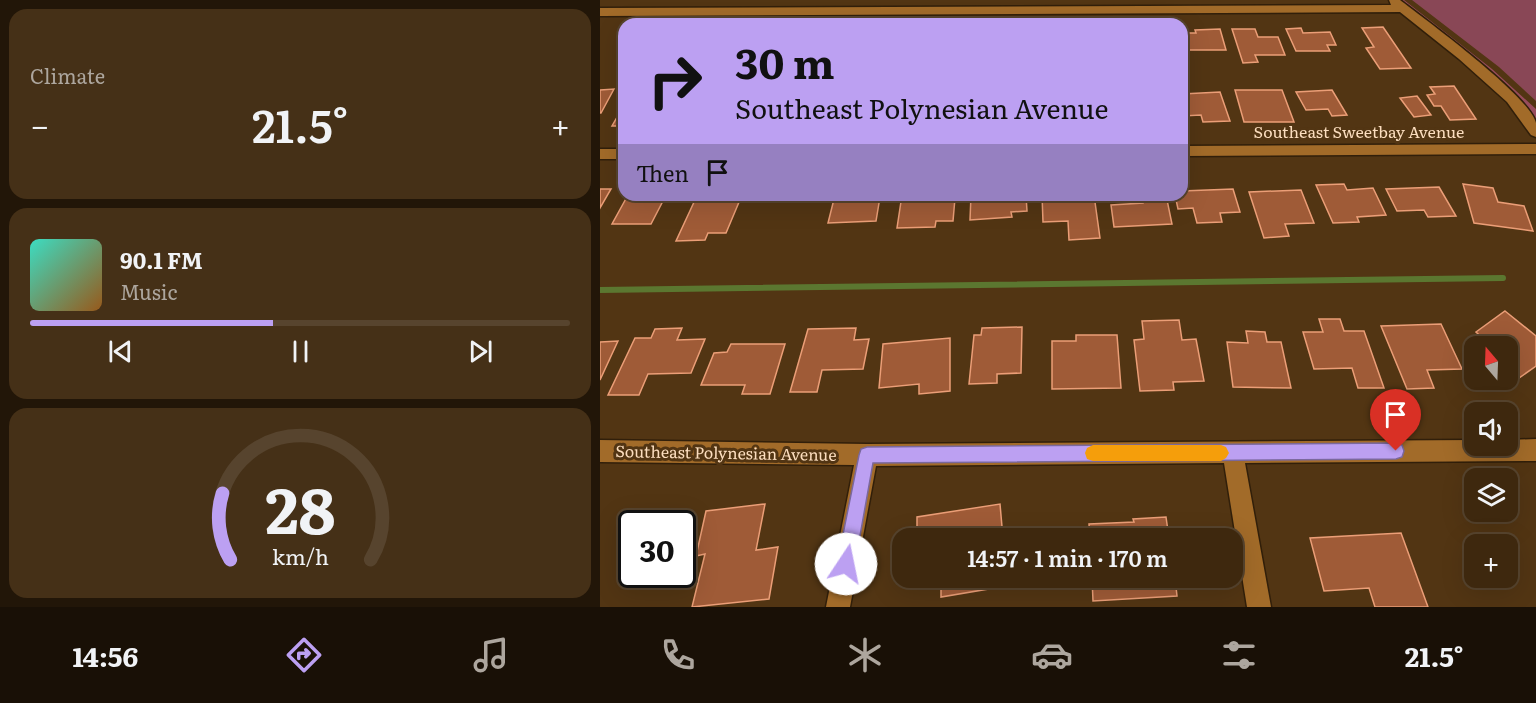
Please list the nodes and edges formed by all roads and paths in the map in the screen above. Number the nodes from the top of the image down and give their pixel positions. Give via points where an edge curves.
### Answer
1 (1398, 4) edge
2 (600, 12) edge
3 (1536, 132) edge
4 (1536, 149) edge
5 (1188, 151) edge
6 (600, 154) edge
7 (618, 154) edge
8 (1536, 450) edge
9 (600, 451) edge
10 (1233, 453) junction
11 (867, 455) junction
12 (838, 607) edge
13 (1259, 607) edge

1 - 2 street
1 - 3 street via 1512,99
4 - 5 street, Southeast Sweetbay Avenue
6 - 7 street
8 - 10 street, Southeast Polynesian Avenue
9 - 11 street, Southeast Polynesian Avenue
10 - 11 street, Southeast Polynesian Avenue
10 - 13 street
11 - 12 street

